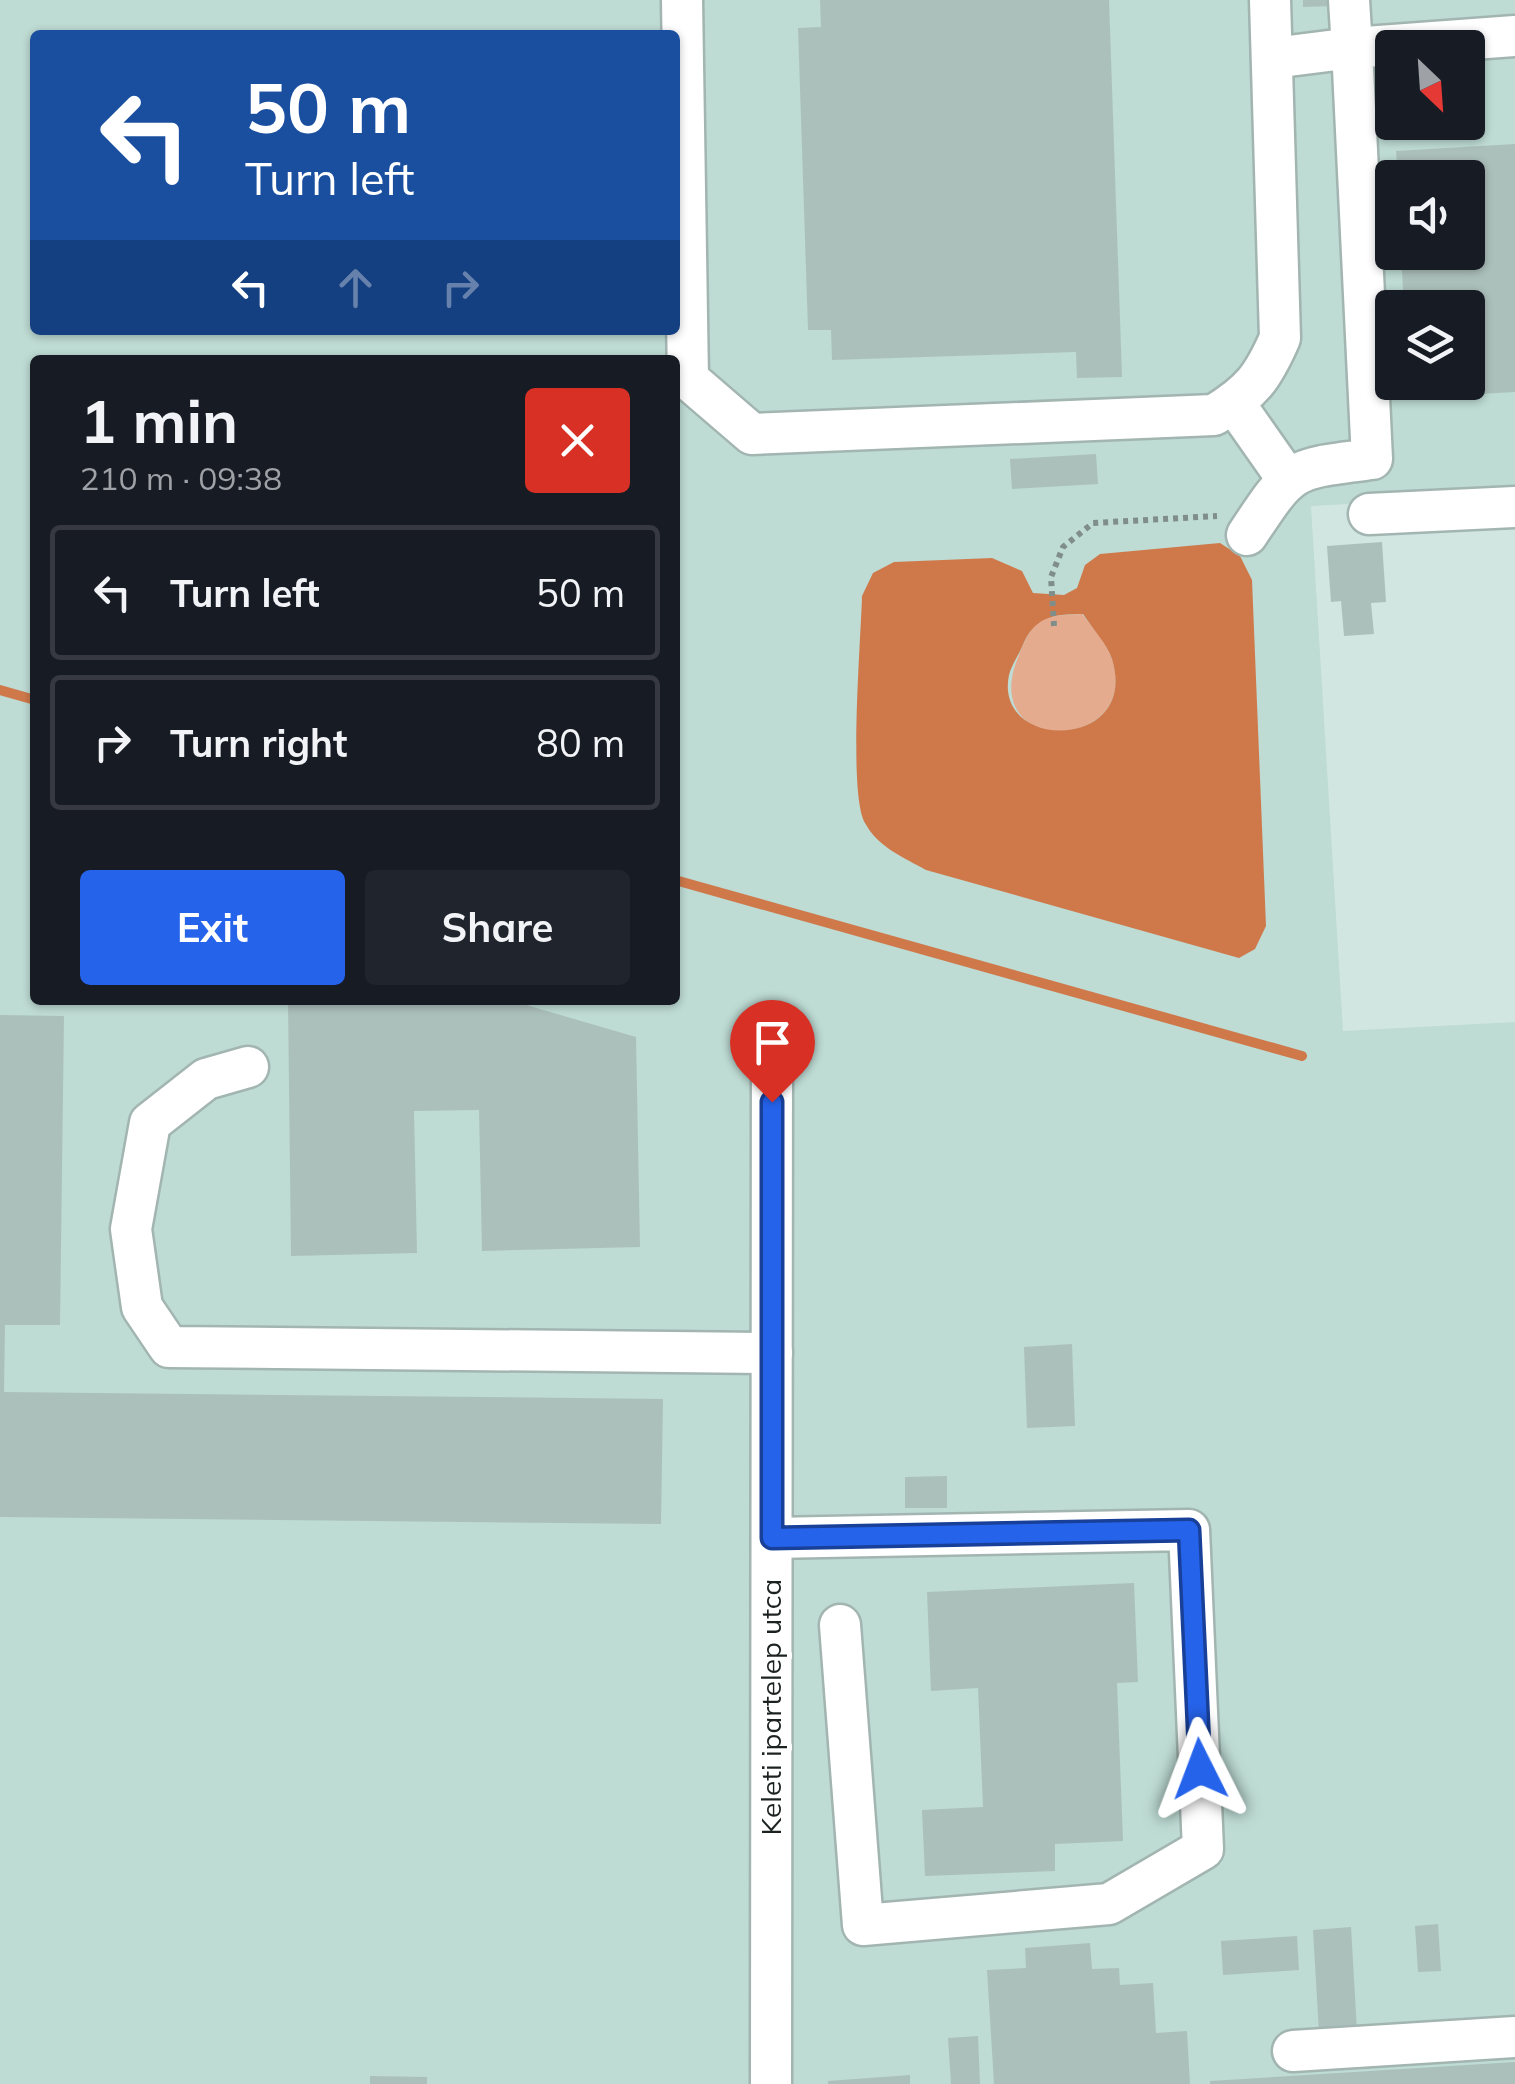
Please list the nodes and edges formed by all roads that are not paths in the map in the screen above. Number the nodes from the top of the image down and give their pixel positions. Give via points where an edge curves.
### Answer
1 (682, 0) edge
2 (1270, 0) edge
3 (1349, 0) edge
4 (1515, 36) edge
5 (1352, 48) junction
6 (1272, 58) junction
7 (1234, 403) junction
8 (1286, 476) junction
9 (1515, 507) edge
10 (1369, 514) dead end
11 (1254, 524) road end
12 (772, 1030) dead end
13 (248, 1067) dead end
14 (772, 1353) junction
15 (772, 1538) junction
16 (840, 1625) dead end
17 (1515, 2037) edge
18 (1292, 2052) dead end
19 (771, 2084) edge

1 - 7 street via 688,379 752,434 1214,415
2 - 6 street
3 - 5 street
4 - 5 street
5 - 6 street
5 - 8 street via 1372,459
6 - 7 street via 1280,338 1262,379
7 - 8 street
8 - 11 street
9 - 10 street
12 - 14 street, Keleti ipartelep utca
13 - 14 street via 206,1079 150,1123 131,1229 142,1307 169,1347
14 - 15 street, Keleti ipartelep utca
15 - 16 street via 1189,1530 1203,1849 1109,1904 863,1925
15 - 19 street, Keleti ipartelep utca
17 - 18 street

